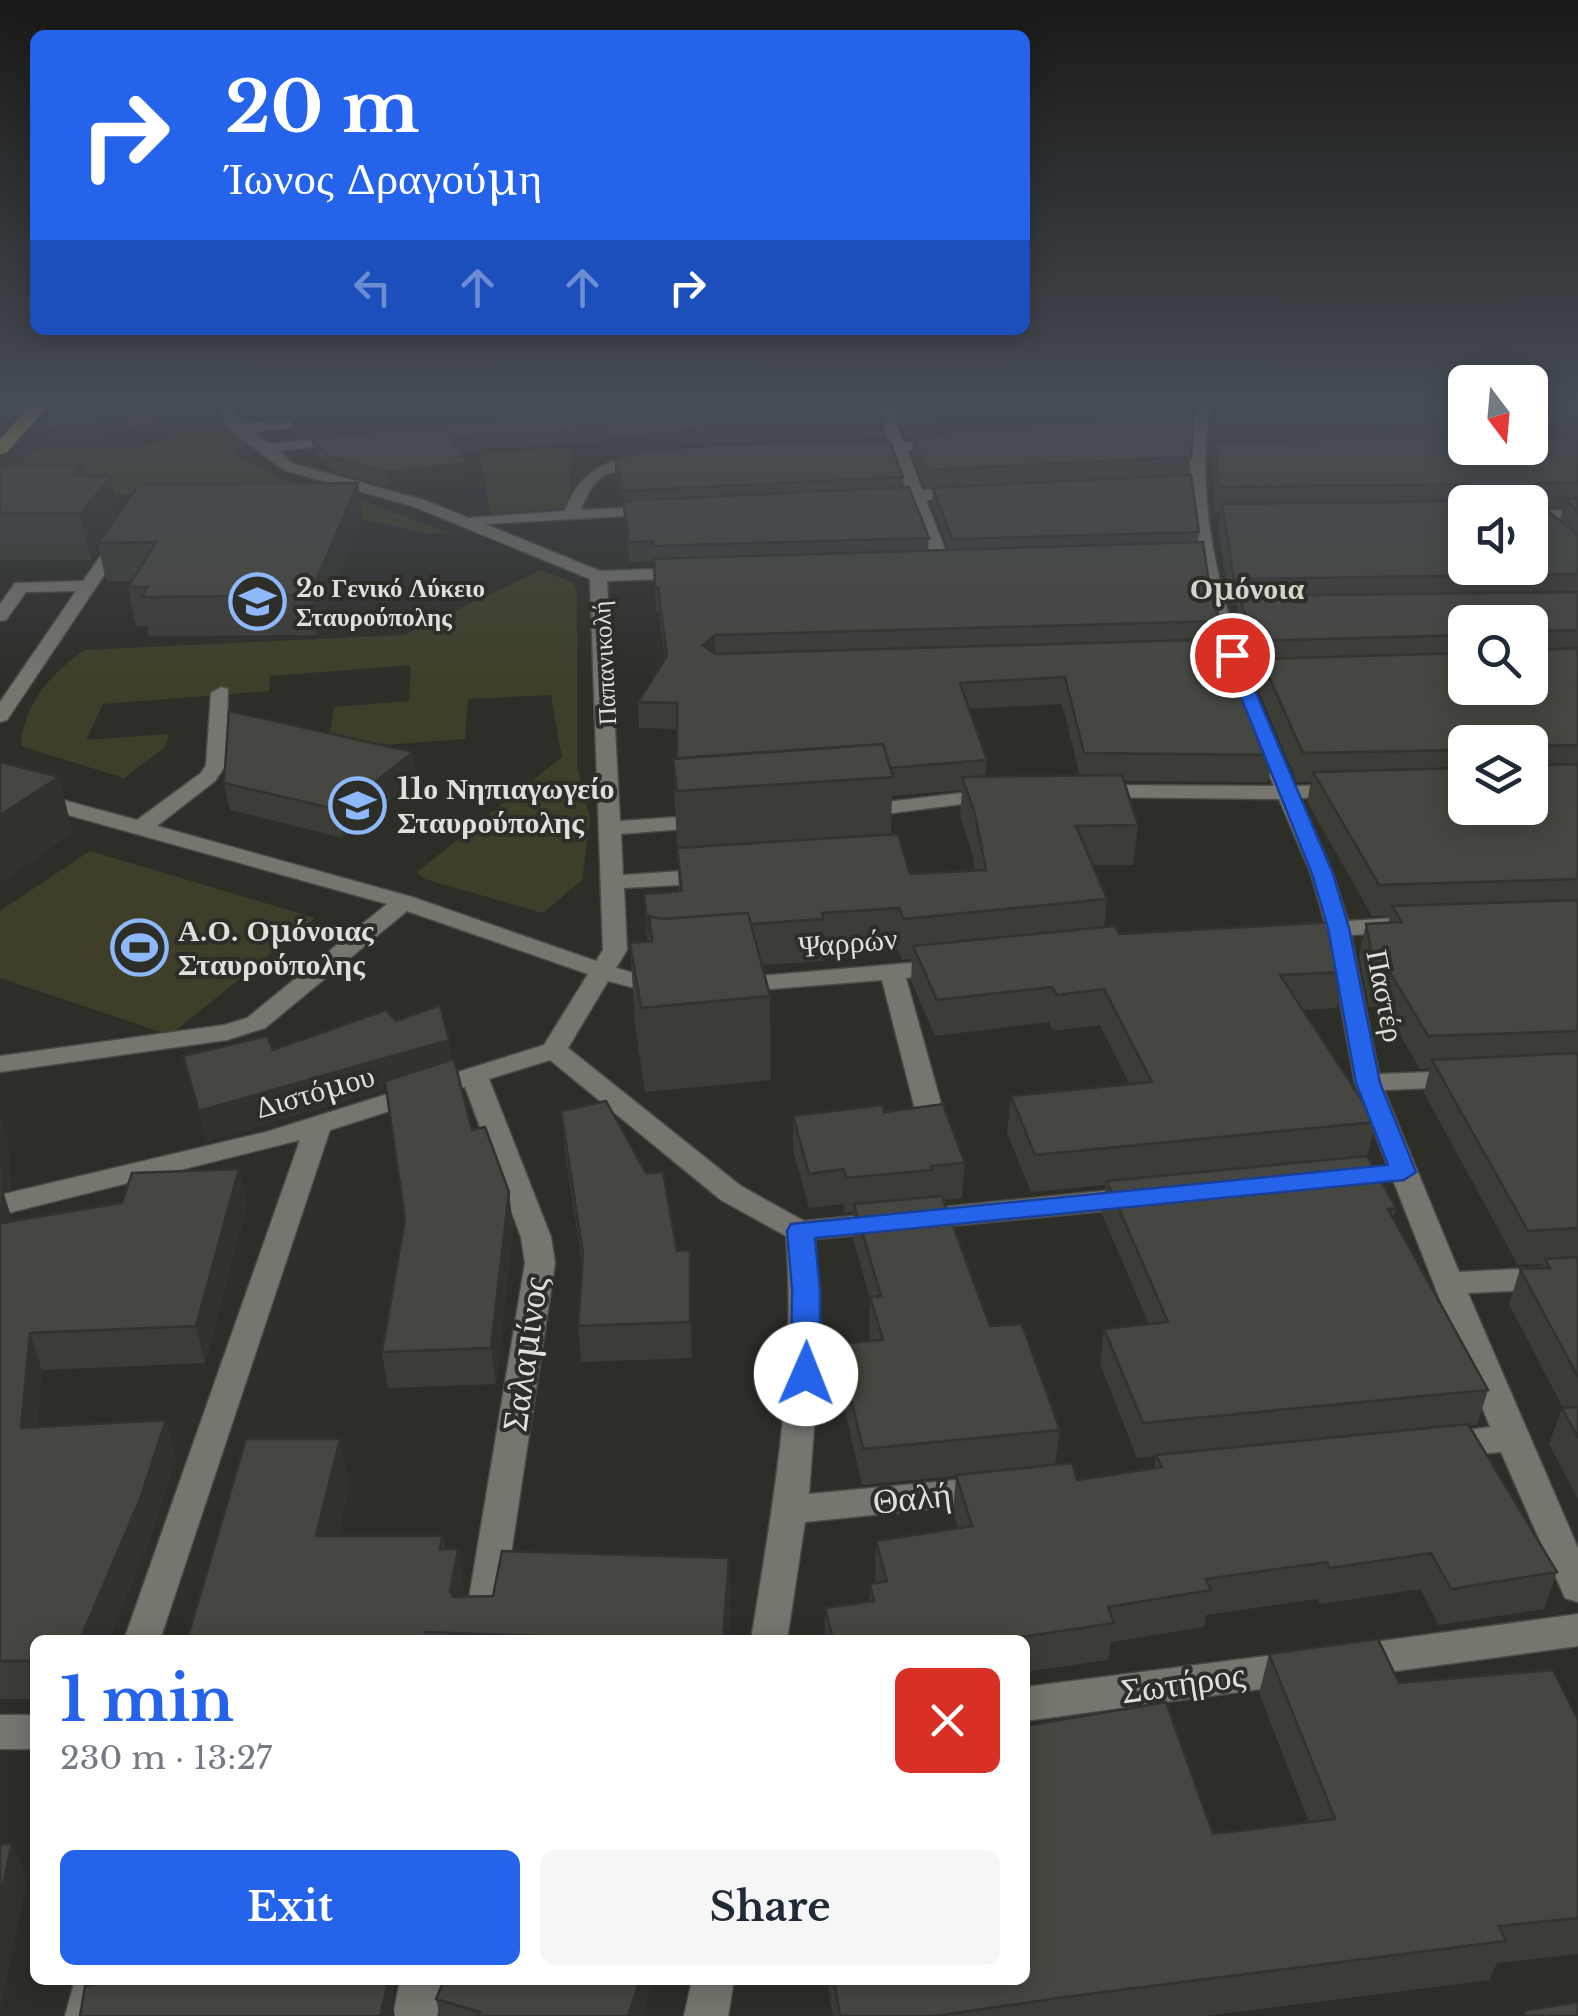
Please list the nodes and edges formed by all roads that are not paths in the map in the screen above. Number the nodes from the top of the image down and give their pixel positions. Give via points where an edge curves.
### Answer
1 (384, 493) edge
2 (579, 493) edge
3 (965, 493) edge
4 (1205, 493) edge
5 (916, 495) junction
6 (864, 498) edge
7 (669, 510) edge
8 (571, 516) junction
9 (1548, 516) edge
10 (1578, 516) edge
11 (466, 521) junction
12 (131, 525) edge
13 (943, 565) junction
14 (962, 565) edge
15 (924, 566) edge
16 (713, 572) edge
17 (598, 576) junction
18 (85, 586) junction
19 (0, 616) edge
20 (221, 693) dead end
21 (0, 716) edge
22 (0, 789) edge
23 (1074, 790) edge
24 (1366, 790) edge
25 (1015, 792) edge
26 (1286, 793) junction
27 (842, 812) edge
28 (727, 820) edge
29 (143, 826) junction
30 (612, 828) junction
31 (730, 874) edge
32 (613, 882) junction
33 (404, 902) junction
34 (1424, 924) edge
35 (1338, 928) junction
36 (1280, 934) edge
37 (970, 965) edge
38 (605, 971) junction
39 (892, 972) junction
40 (554, 1050) junction
41 (0, 1064) edge
42 (475, 1077) junction
43 (1482, 1078) edge
44 (1368, 1083) junction
45 (933, 1125) edge
46 (318, 1126) junction
47 (1404, 1172) junction
48 (1365, 1176) edge
49 (1170, 1195) edge
50 (0, 1205) edge
51 (800, 1231) junction
52 (1578, 1276) edge
53 (1448, 1284) junction
54 (1511, 1438) junction
55 (1420, 1447) edge
56 (1026, 1486) edge
57 (790, 1510) junction
58 (1578, 1587) edge
59 (1578, 1630) edge
60 (144, 1635) edge
61 (481, 1635) edge
62 (770, 1635) edge
63 (1030, 1703) edge
64 (0, 1732) edge
65 (30, 1732) edge
66 (95, 1985) edge
67 (420, 1985) edge
68 (712, 1985) edge
69 (87, 2016) edge
70 (415, 2016) edge
71 (706, 2016) edge

1 - 11 street, Παπανικολή
2 - 8 street
3 - 5 street
4 - 26 street, Παστέρ via 1212,520 1198,558 1228,614 1235,667
5 - 6 street
5 - 13 street
7 - 8 street
8 - 11 street
9 - 10 street
11 - 17 street, Παπανικολή
12 - 18 street
13 - 14 street
13 - 15 street
16 - 17 street
17 - 30 street, Παπανικολή
18 - 19 street via 22,587
18 - 21 street
20 - 29 street via 216,765
22 - 29 street, Ψαρρών
23 - 26 street
24 - 26 street
25 - 27 street
26 - 35 street, Παστέρ
28 - 30 street
29 - 33 street, Ψαρρών
30 - 32 street, Παπανικολή
31 - 32 street
32 - 38 street, Παπανικολή via 615,950
33 - 38 street, Ψαρρών
33 - 41 street via 256,1023 169,1042
34 - 35 street
35 - 36 street
35 - 44 street, Παστέρ
37 - 39 street, Ψαρρών
38 - 39 street, Ψαρρών via 652,986 709,987
38 - 40 street
39 - 45 street
40 - 42 street, Διστόμου
40 - 51 street via 731,1193
42 - 46 street, Διστόμου
42 - 61 street, Σαλαμίνος via 540,1263
43 - 44 street
44 - 47 street, Παστέρ
46 - 50 street, Διστόμου
46 - 60 street
47 - 48 street
47 - 53 street, Παστέρ
49 - 51 street
51 - 57 street via 805,1383
52 - 53 street
53 - 54 street, Παστέρ
54 - 55 street
54 - 58 street, Παστέρ
56 - 57 street, Θαλή
57 - 62 street
59 - 63 street, Σωτήρος
64 - 65 street
66 - 69 street
67 - 70 street
68 - 71 street

